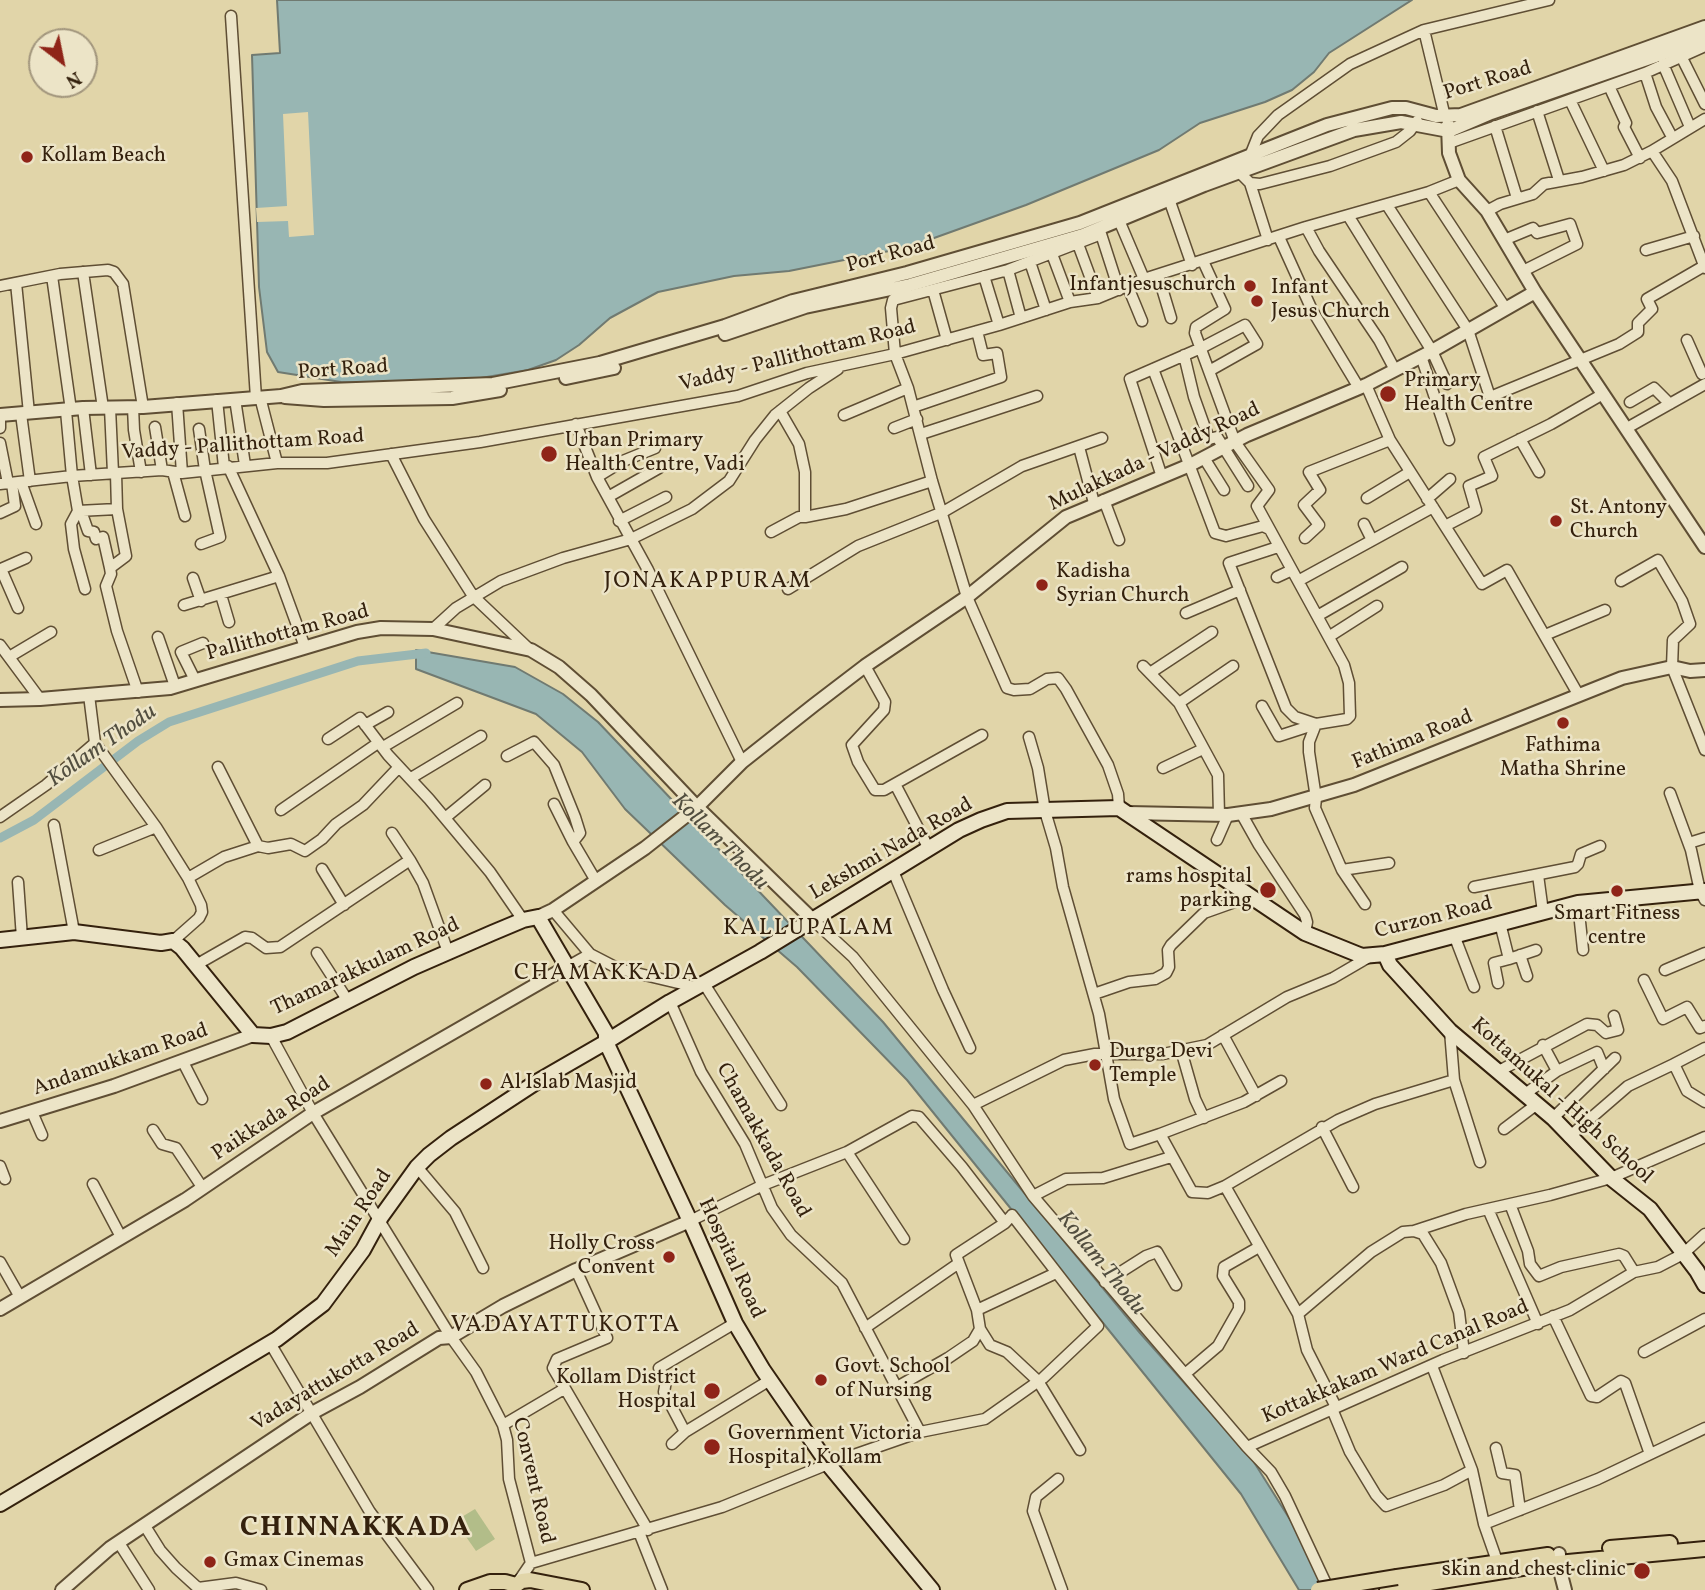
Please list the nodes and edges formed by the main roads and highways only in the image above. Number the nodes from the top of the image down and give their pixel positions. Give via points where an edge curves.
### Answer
1 (1123, 811) joint
2 (1703, 894) edge
3 (531, 918) joint
4 (0, 940) edge
5 (761, 952) joint
6 (1377, 955) junction
7 (606, 1042) junction
8 (1705, 1285) edge
9 (0, 1504) edge
10 (1705, 1540) edge
11 (1657, 1548) junction
12 (1705, 1549) edge
13 (1559, 1559) junction
14 (1394, 1585) edge
15 (515, 1588) edge
16 (1423, 1588) edge
17 (467, 1590) edge
18 (582, 1590) edge
19 (932, 1590) edge
20 (1318, 1590) edge

1 - 5 main road, Lekshmi Nada Road via 1007,811 981,820
1 - 6 main road, Curzon Road via 1304,933 1362,956
2 - 6 main road, Curzon Road via 1578,903
3 - 4 main road, Thamarakkulam Road via 271,1036 253,1035 173,941 74,932
3 - 7 main road, Hospital Road via 567,967 606,1033
5 - 7 main road, Main Road
6 - 8 main road, Kottamukal - High School via 1450,1031 1650,1209
7 - 9 main road, Main Road via 429,1155 323,1304 270,1343
7 - 19 main road, Hospital Road via 735,1323 828,1464
10 - 11 main road
11 - 12 main road
11 - 13 main road
13 - 14 main road via 1497,1561
13 - 16 main road
14 - 16 main road
14 - 20 main road, bridge
15 - 17 main road via 505,1582 490,1582
15 - 18 main road via 530,1580

